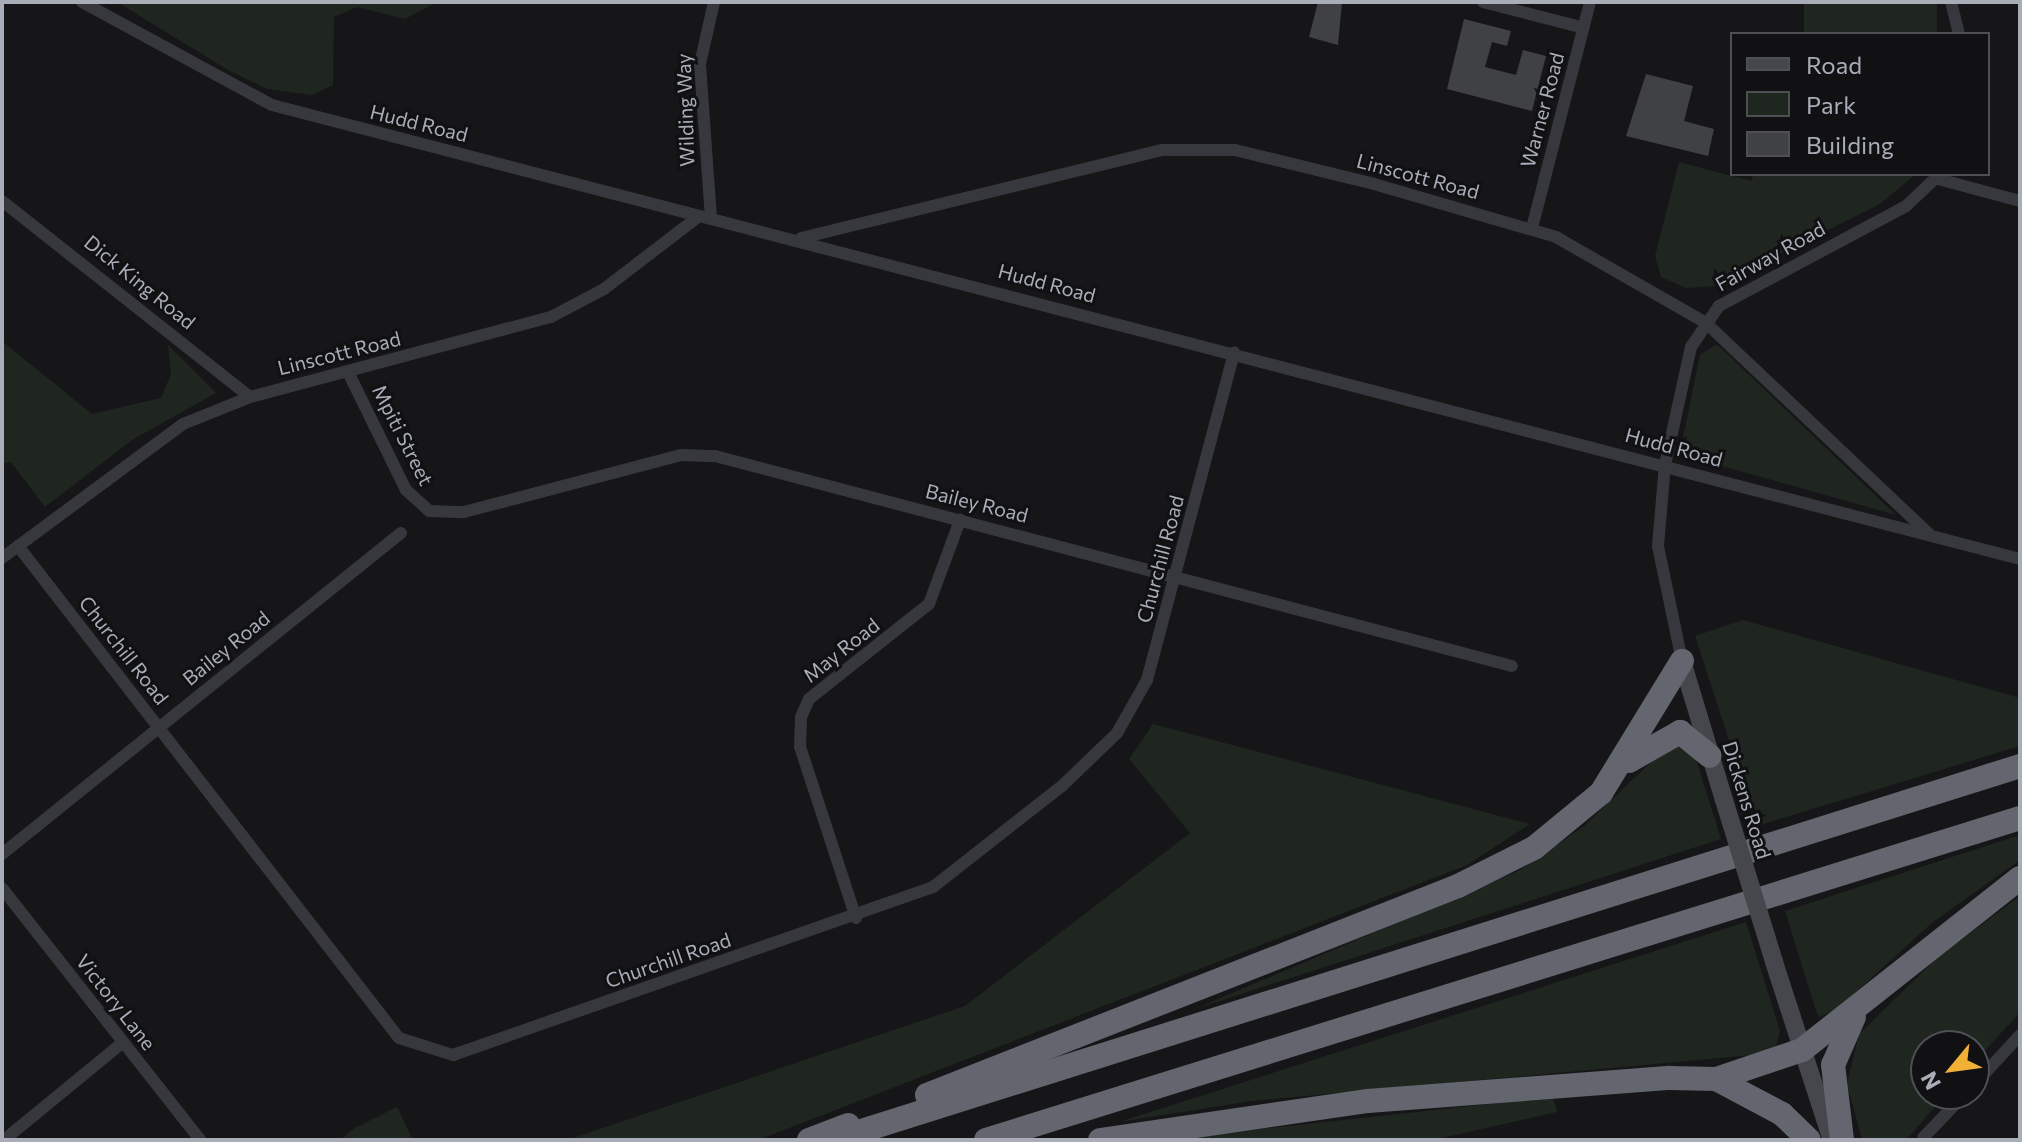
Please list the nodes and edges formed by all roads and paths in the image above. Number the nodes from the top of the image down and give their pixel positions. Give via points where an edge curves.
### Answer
1 (82, 2) edge
2 (714, 2) edge
3 (1483, 2) edge
4 (1590, 2) edge
5 (1951, 2) edge
6 (1584, 28) junction
7 (1958, 32) edge
8 (1939, 177) edge
9 (2, 201) edge
10 (2020, 201) edge
11 (705, 217) junction
12 (1532, 228) junction
13 (798, 239) junction
14 (1706, 323) junction
15 (1234, 352) junction
16 (348, 372) junction
17 (250, 397) junction
18 (1665, 465) junction
19 (429, 511) joint
20 (960, 520) junction
21 (401, 533) dead end
22 (1931, 535) junction
23 (18, 546) junction
24 (2, 558) edge
25 (2020, 559) edge
26 (1177, 576) junction
27 (1682, 661) junction
28 (1512, 666) dead end
29 (159, 728) junction
30 (1710, 756) junction
31 (2020, 766) edge
32 (1620, 767) junction
33 (2020, 818) edge
34 (2, 854) edge
35 (2020, 878) edge
36 (2, 888) edge
37 (856, 918) junction
38 (1860, 1008) junction
39 (2020, 1035) edge
40 (122, 1043) junction
41 (1802, 1050) junction
42 (1990, 1068) edge
43 (1716, 1079) junction
44 (1950, 1110) edge
45 (1923, 1138) edge
46 (4, 1140) edge
47 (200, 1140) edge
48 (809, 1140) edge
49 (833, 1140) edge
50 (986, 1140) edge
51 (1100, 1140) edge
52 (1809, 1140) edge
53 (1832, 1140) edge
54 (1842, 1140) edge

1 - 11 street, Hudd Road via 272,105
2 - 11 street, Wilding Way via 700,64
3 - 6 street
4 - 6 street, Warner Road
5 - 7 street
6 - 12 street, Warner Road
8 - 10 street
8 - 14 street, Fairway Road via 1906,206 1745,290
9 - 17 street, Dick King Road
11 - 13 street, Hudd Road
11 - 16 street, Linscott Road via 604,289 551,317
12 - 13 street, Linscott Road via 1204,147 1135,154
12 - 14 street, Linscott Road
13 - 15 street, Hudd Road
14 - 18 street, Fairway Road via 1686,364
14 - 22 street, Linscott Road
15 - 18 street, Hudd Road
15 - 26 street, Churchill Road
16 - 17 street, Linscott Road
16 - 19 street, Mpiti Street via 406,490
17 - 23 street, Linscott Road via 157,439
18 - 22 street, Hudd Road
18 - 27 street, Dickens Road via 1660,572
19 - 20 street, Bailey Road via 464,512 698,454
20 - 26 street, Bailey Road
20 - 37 street, May Road via 929,604 809,699 801,717 800,747
21 - 29 street, Bailey Road
22 - 25 street, Hudd Road
23 - 24 street, Linscott Road
23 - 29 street, Churchill Road
26 - 28 street, Bailey Road
26 - 37 street, Churchill Road via 1147,680 1117,733 971,862 933,887
27 - 30 street, Dickens Road
27 - 32 highway
29 - 34 street, Bailey Road
29 - 37 street, Churchill Road via 399,1038 429,1053 482,1048
30 - 32 highway via 1680,732
30 - 41 street, Dickens Road, bridge
31 - 49 highway
32 - 48 highway via 1576,817 1489,873
33 - 50 highway
35 - 38 highway via 1948,928
36 - 40 street, Victory Lane
38 - 41 highway
38 - 54 highway via 1833,1065
39 - 42 street
40 - 46 street
40 - 47 street, Victory Lane
41 - 43 highway
41 - 53 street, Dickens Road
43 - 51 highway via 1368,1101
43 - 52 highway via 1782,1114
44 - 45 street

